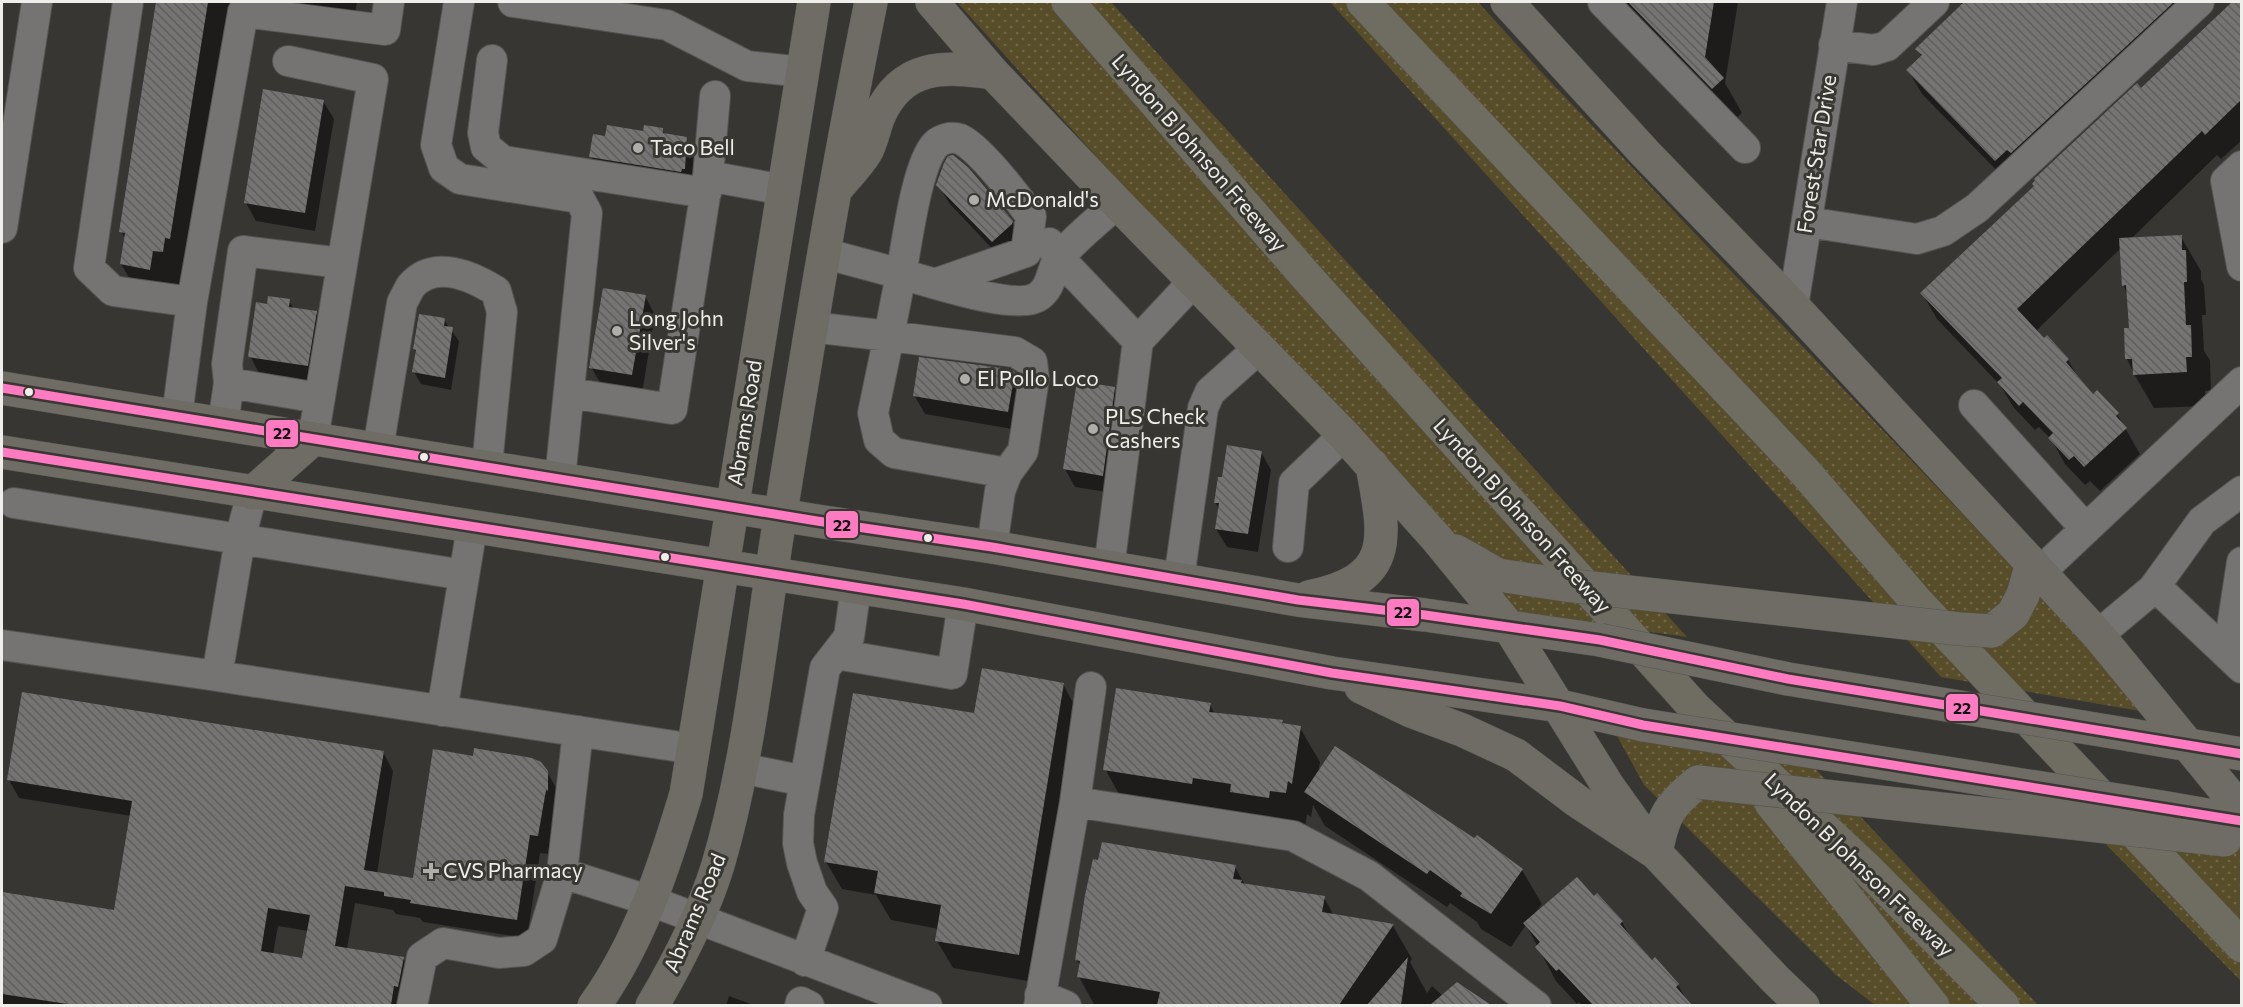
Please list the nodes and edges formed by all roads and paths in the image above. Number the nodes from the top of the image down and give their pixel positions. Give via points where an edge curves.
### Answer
1 (37, 2) edge
2 (128, 2) edge
3 (389, 2) edge
4 (459, 2) edge
5 (513, 2) edge
6 (814, 2) edge
7 (871, 2) edge
8 (1068, 2) edge
9 (1363, 2) edge
10 (1507, 2) edge
11 (1603, 2) edge
12 (1842, 2) edge
13 (1934, 2) edge
14 (2199, 2) edge
15 (618, 9) edge
16 (942, 9) edge
17 (1834, 45) junction
18 (492, 60) dead end
19 (288, 61) dead end
20 (803, 72) junction
21 (993, 73) junction
22 (715, 96) dead end
23 (1745, 148) dead end
24 (2241, 166) edge
25 (707, 184) junction
26 (784, 190) junction
27 (834, 193) junction
28 (1117, 203) junction
29 (1031, 216) junction
30 (1807, 222) junction
31 (2, 228) edge
32 (823, 253) junction
33 (1059, 258) junction
34 (341, 263) junction
35 (2241, 266) edge
36 (901, 274) junction
37 (948, 279) junction
38 (1194, 282) junction
39 (192, 302) junction
40 (1793, 306) junction
41 (811, 327) junction
42 (889, 336) junction
43 (1138, 341) junction
44 (1258, 349) junction
45 (2241, 382) edge
46 (229, 383) junction
47 (2, 388) edge
48 (569, 393) junction
49 (319, 398) junction
50 (1974, 405) dead end
51 (177, 416) junction
52 (223, 424) junction
53 (1344, 435) junction
54 (313, 439) junction
55 (378, 449) junction
56 (2, 452) edge
57 (1372, 465) junction
58 (486, 466) junction
59 (1007, 473) junction
60 (560, 478) junction
61 (2241, 491) edge
62 (252, 493) junction
63 (14, 503) dead end
64 (732, 507) junction
65 (781, 514) junction
66 (472, 527) junction
67 (2086, 529) junction
68 (240, 539) junction
69 (1437, 539) junction
70 (992, 547) junction
71 (1288, 547) dead end
72 (2241, 562) edge
73 (722, 566) junction
74 (2036, 567) junction
75 (1109, 568) junction
76 (771, 574) junction
77 (464, 575) junction
78 (1179, 579) junction
79 (2156, 586) junction
80 (855, 587) junction
81 (1298, 600) junction
82 (963, 604) junction
83 (2238, 608) edge
84 (1509, 627) junction
85 (2098, 635) junction
86 (2, 645) edge
87 (836, 654) junction
88 (2235, 661) edge
89 (1332, 673) junction
90 (217, 676) junction
91 (1091, 687) dead end
92 (1560, 706) junction
93 (1695, 708) junction
94 (442, 711) junction
95 (578, 731) junction
96 (2188, 746) junction
97 (694, 749) junction
98 (2241, 754) edge
99 (740, 768) junction
100 (805, 781) junction
101 (1075, 802) junction
102 (2241, 811) edge
103 (2236, 836) edge
104 (1656, 853) junction
105 (562, 873) junction
106 (651, 901) junction
107 (696, 918) junction
108 (2241, 946) edge
109 (805, 961) junction
110 (1048, 1002) edge
111 (412, 1005) edge
112 (594, 1005) edge
113 (652, 1005) edge
114 (800, 1005) edge
115 (809, 1005) edge
116 (927, 1005) edge
117 (1536, 1005) edge
118 (1803, 1005) edge
119 (1933, 1005) edge
120 (2002, 1005) edge

1 - 31 street
2 - 39 street via 88,268 113,291
3 - 39 street via 385,30 243,12
4 - 48 street via 436,145 444,168 460,179 579,198 588,213
5 - 15 street
6 - 20 main road, Abrams Road
7 - 27 main road, Abrams Road
8 - 93 highway, Lyndon B Johnson Freeway via 1305,275
9 - 108 highway via 1805,472 1917,602
10 - 40 main road
11 - 23 street
12 - 17 street, Forest Star Drive
13 - 17 street via 1887,46 1874,50
14 - 30 street via 1977,208 1943,231 1917,239
15 - 20 street via 667,25 747,66
16 - 21 main road
17 - 30 street, Forest Star Drive
18 - 25 street via 483,133 486,147 503,161
19 - 34 street via 373,79
20 - 26 main road, Abrams Road
21 - 27 main road via 938,70 904,81 890,94 867,151
21 - 28 main road
22 - 25 street
24 - 35 street via 2226,181
25 - 26 street
25 - 48 street via 672,409
26 - 64 main road, Abrams Road
27 - 32 main road, Abrams Road
28 - 33 street
28 - 38 main road
29 - 33 street
29 - 36 street via 971,146 957,138 943,139 934,146 918,184
29 - 37 street via 1026,252
30 - 40 street, Forest Star Drive
32 - 36 street
32 - 41 main road, Abrams Road
33 - 37 street via 1048,288 1037,298 1024,302 1005,301
33 - 43 street
34 - 46 street via 243,251 227,364
34 - 49 street
36 - 37 street
36 - 42 street
38 - 43 street
38 - 44 main road
39 - 51 street
40 - 74 main road
41 - 42 street
41 - 65 main road, Abrams Road
42 - 59 street via 873,413 879,440 894,453
42 - 59 street via 1015,352 1032,362 1034,378 1023,452
43 - 75 street
44 - 53 main road
44 - 78 street via 1210,392 1203,408
45 - 67 street
46 - 49 street
46 - 52 street
47 - 51 main road
48 - 60 street
49 - 54 street
50 - 67 street
51 - 52 main road
52 - 54 main road
53 - 57 main road
53 - 71 street via 1294,483
54 - 55 main road
54 - 62 main road
55 - 58 main road
55 - 58 street via 402,303 423,275 439,271 459,274 476,278 496,291 502,312
56 - 62 main road
57 - 69 main road
57 - 81 main road via 1381,517 1379,554 1349,584
58 - 60 main road
59 - 70 street via 1000,491
60 - 64 main road
61 - 79 street via 2202,521
62 - 66 main road
62 - 68 street
63 - 68 street
64 - 65 main road
64 - 73 main road, Abrams Road
65 - 70 main road
65 - 76 main road, Abrams Road
66 - 73 main road
66 - 77 street
67 - 74 street
68 - 77 street
68 - 90 street
69 - 74 main road, bridge via 1498,575 1992,631 2013,614
69 - 84 main road
70 - 75 main road
72 - 83 street
73 - 76 main road
73 - 97 main road, Abrams Road
74 - 85 main road
75 - 78 main road
76 - 80 main road
76 - 99 main road, Abrams Road
77 - 94 street
78 - 81 main road
79 - 85 street
79 - 88 street
80 - 82 main road
80 - 87 street via 849,637
81 - 84 main road
82 - 87 street via 952,674
82 - 89 main road
83 - 88 street
84 - 92 main road
84 - 96 main road, bridge via 1600,640 1788,679
85 - 96 main road
86 - 90 street
87 - 100 street via 825,668
89 - 92 main road
89 - 104 main road via 1516,755
90 - 94 street
91 - 101 street
92 - 103 main road, bridge via 1643,724 2161,807
92 - 104 main road via 1608,786
93 - 119 highway
93 - 120 highway, Lyndon B Johnson Freeway via 1864,866
94 - 95 street
95 - 97 street
95 - 105 street
96 - 98 main road
96 - 102 main road
97 - 106 main road, Abrams Road via 683,804
99 - 100 street
99 - 107 main road, Abrams Road via 717,868
100 - 109 street via 798,843 812,892 824,908
101 - 110 street
101 - 117 street via 1293,836 1370,876
103 - 104 main road, bridge via 1698,782 1670,808
104 - 118 main road
105 - 106 street
105 - 111 street via 542,939 524,951 500,952 443,943 422,957
106 - 107 street
106 - 112 main road, Abrams Road
107 - 109 street
107 - 113 main road, Abrams Road via 676,965
109 - 116 street
114 - 115 street

